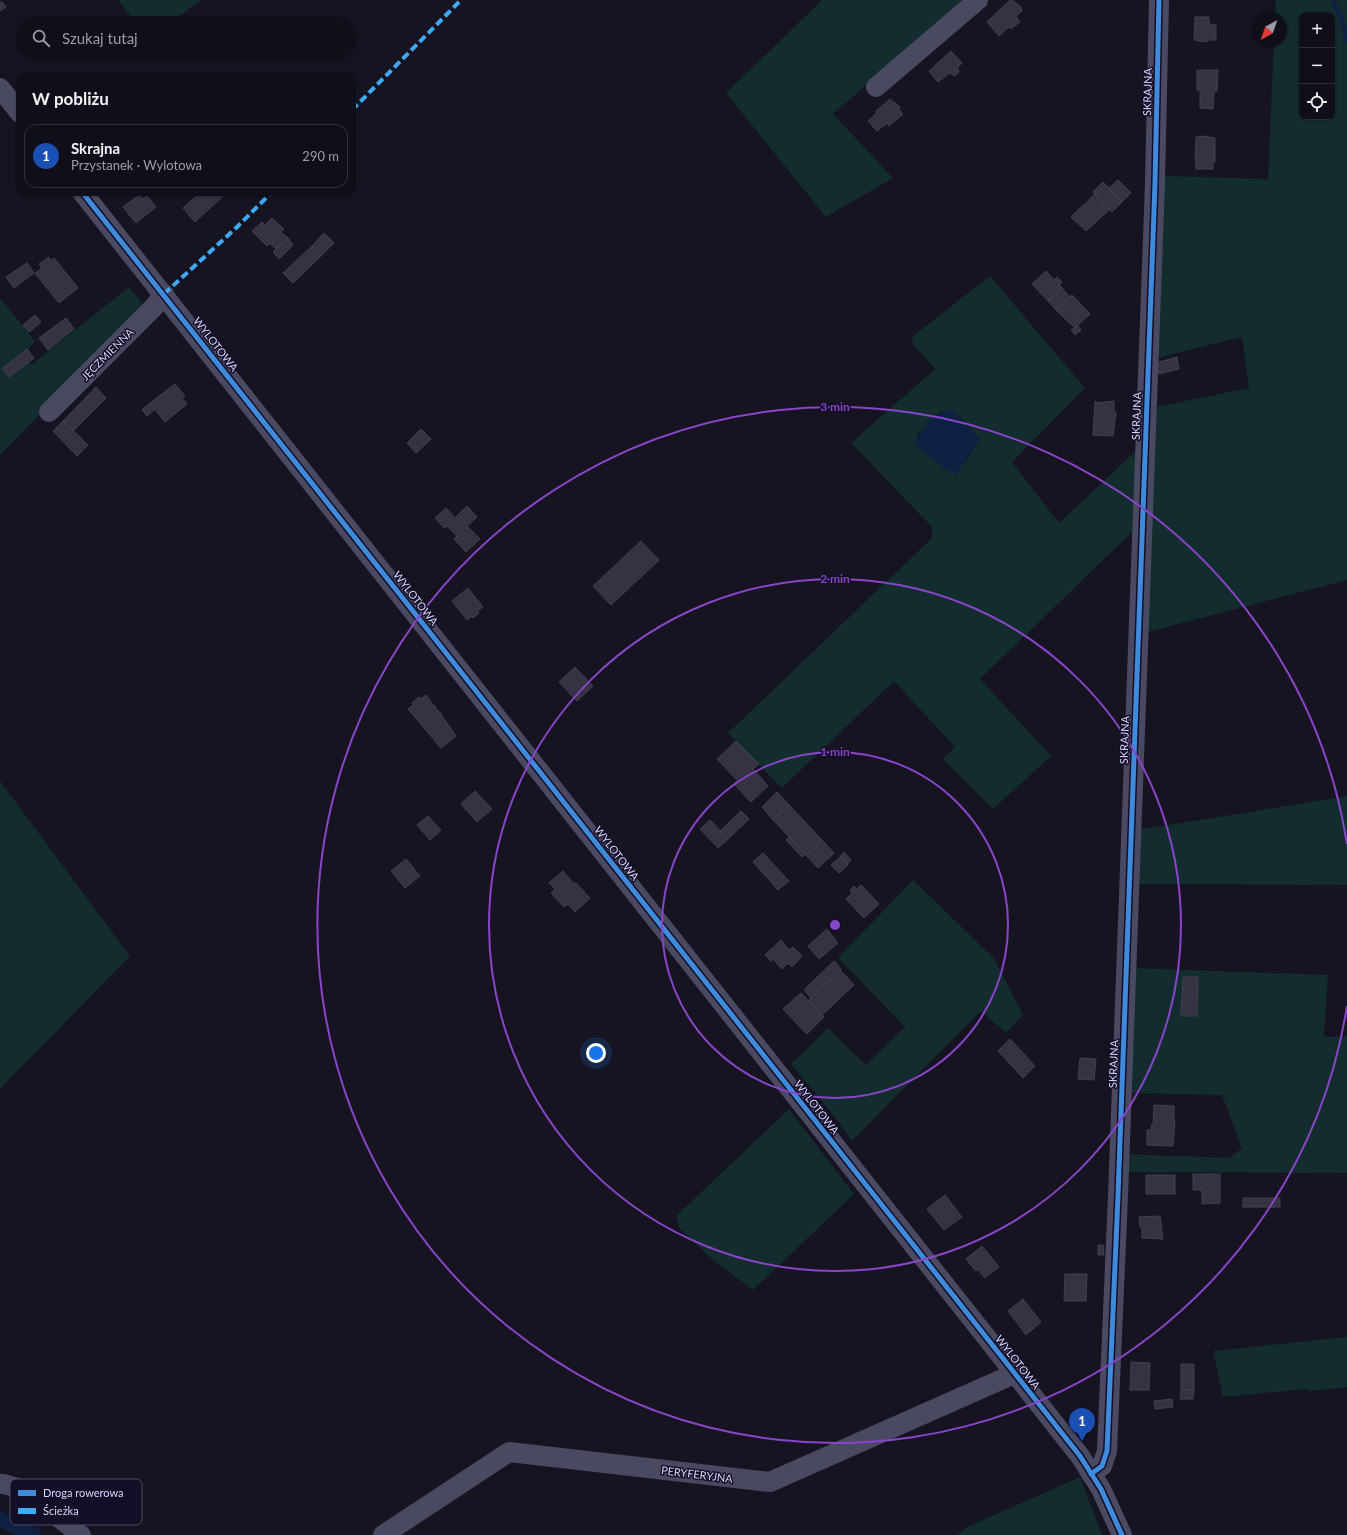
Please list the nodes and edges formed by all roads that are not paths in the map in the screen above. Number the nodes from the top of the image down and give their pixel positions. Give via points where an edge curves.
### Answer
1 (978, 0) edge
2 (1159, 0) edge
3 (876, 87) dead end
4 (0, 88) edge
5 (16, 108) edge
6 (85, 196) edge
7 (164, 294) junction
8 (49, 412) dead end
9 (1014, 1374) junction
10 (1092, 1474) junction
11 (0, 1484) edge
12 (10, 1486) edge
13 (68, 1525) edge
14 (81, 1535) edge
15 (383, 1535) edge
16 (1122, 1535) edge

1 - 3 street
2 - 10 street, SKRAJNA via 1155,183 1107,1451 1102,1466
4 - 5 street
6 - 7 street, WYLOTOWA
7 - 8 street, JĘCZMIENNA
7 - 9 street, WYLOTOWA
9 - 10 street, WYLOTOWA
9 - 15 street, PERYFERYJNA via 770,1482 509,1452
10 - 16 street, WYLOTOWA
11 - 12 street
13 - 14 street

